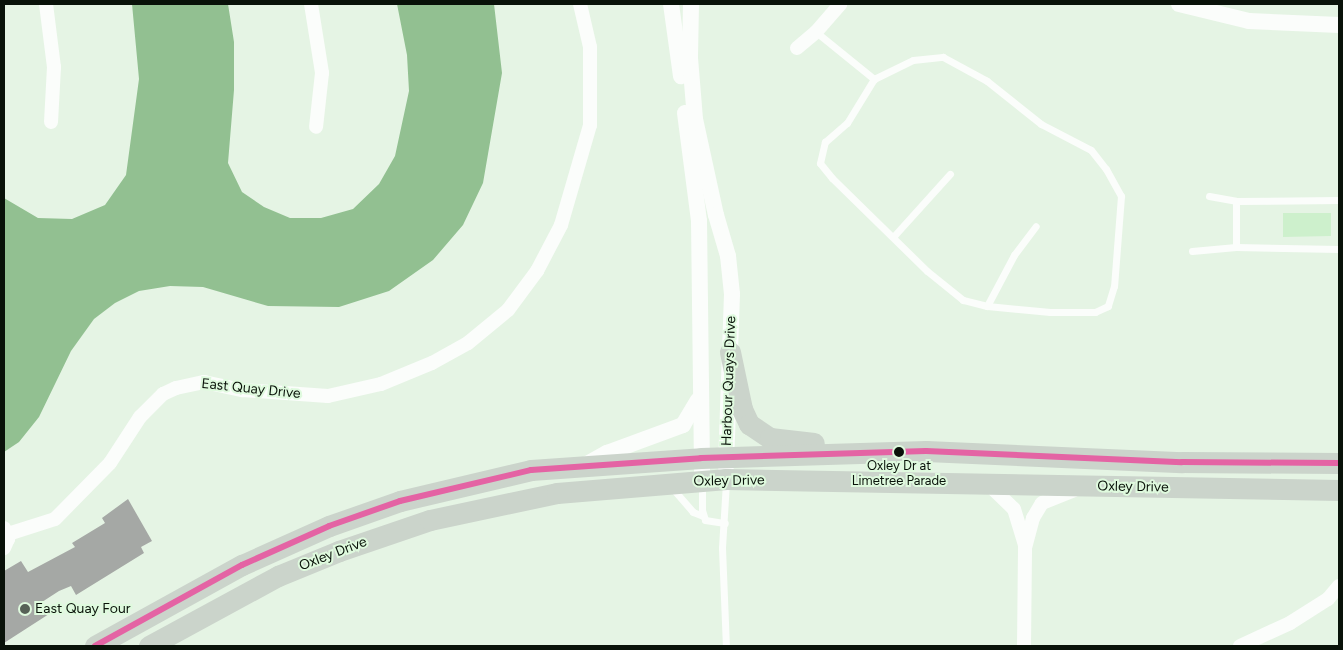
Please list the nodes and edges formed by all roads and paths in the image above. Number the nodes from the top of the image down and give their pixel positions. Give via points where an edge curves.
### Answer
1 (46, 4) edge
2 (311, 4) edge
3 (580, 4) edge
4 (671, 4) edge
5 (691, 4) edge
6 (840, 4) edge
7 (1179, 4) edge
8 (1339, 25) edge
9 (816, 32) junction
10 (797, 48) dead end
11 (874, 79) junction
12 (51, 122) dead end
13 (316, 127) dead end
14 (950, 174) dead end
15 (1209, 196) dead end
16 (1339, 200) edge
17 (1236, 201) junction
18 (1036, 226) dead end
19 (893, 237) junction
20 (1236, 247) junction
21 (1339, 249) edge
22 (1192, 251) dead end
23 (987, 306) junction
24 (730, 352) junction
25 (700, 396) junction
26 (926, 451) junction
27 (726, 457) junction
28 (702, 458) junction
29 (1182, 462) junction
30 (1339, 463) edge
31 (587, 464) junction
32 (726, 479) junction
33 (702, 481) junction
34 (662, 483) junction
35 (987, 483) junction
36 (1084, 486) junction
37 (1332, 490) edge
38 (703, 516) junction
39 (725, 523) junction
40 (6, 531) edge
41 (4, 548) edge
42 (1025, 548) junction
43 (1339, 586) edge
44 (96, 646) edge
45 (149, 646) edge
46 (726, 646) edge
47 (1024, 646) edge
48 (1240, 646) edge

1 - 12 street via 54,67
2 - 13 street via 322,73
3 - 40 street, East Quay Drive via 590,47 590,125 561,225 537,271 508,310 468,343 432,364 381,384 328,396 243,390 204,382 176,388 163,394 146,411 110,463 55,519
4 - 25 street, Harbour Quays Drive via 699,221
5 - 24 street, Harbour Quays Drive via 690,58 695,119 728,256 732,294
6 - 9 street
7 - 8 street via 1249,22
9 - 10 street
9 - 11 lane
11 - 19 lane via 847,123 825,142 820,162 832,178
11 - 23 lane via 913,60 943,57 988,81 1040,124 1091,150 1121,196 1114,286 1108,306 1095,312
14 - 19 lane
15 - 17 lane
16 - 17 lane
17 - 20 lane
18 - 23 lane via 1014,255
19 - 23 lane via 927,271 963,300
20 - 21 lane
20 - 22 lane
24 - 26 main road via 744,416 761,434 778,440
24 - 27 street, Harbour Quays Drive
25 - 28 street, Harbour Quays Drive
25 - 31 street via 683,425 607,453
26 - 27 main road, Oxley Drive
26 - 29 main road, Oxley Drive
27 - 28 main road, Oxley Drive
27 - 32 street, Harbour Quays Drive
28 - 31 main road, Oxley Drive
28 - 33 street, Harbour Quays Drive
29 - 30 main road, Oxley Drive
29 - 37 main road via 1185,472 1196,476 1301,479
31 - 44 main road, Oxley Drive via 482,480 361,514 242,564
32 - 33 main road, Oxley Drive
32 - 35 main road, Oxley Drive
32 - 39 lane, Harbour Quays Drive
33 - 34 main road, Oxley Drive
33 - 38 lane, Harbour Quays Drive
34 - 38 lane via 678,492 693,512
34 - 45 main road, Oxley Drive via 521,499 386,534 278,576
35 - 36 main road, Oxley Drive
35 - 42 street via 1014,510
36 - 37 main road, Oxley Drive
36 - 42 street via 1042,503 1033,518
38 - 39 lane via 711,523
39 - 46 lane, Harbour Quays Drive via 722,548
40 - 41 street
42 - 47 street
43 - 48 street via 1328,599 1305,613

